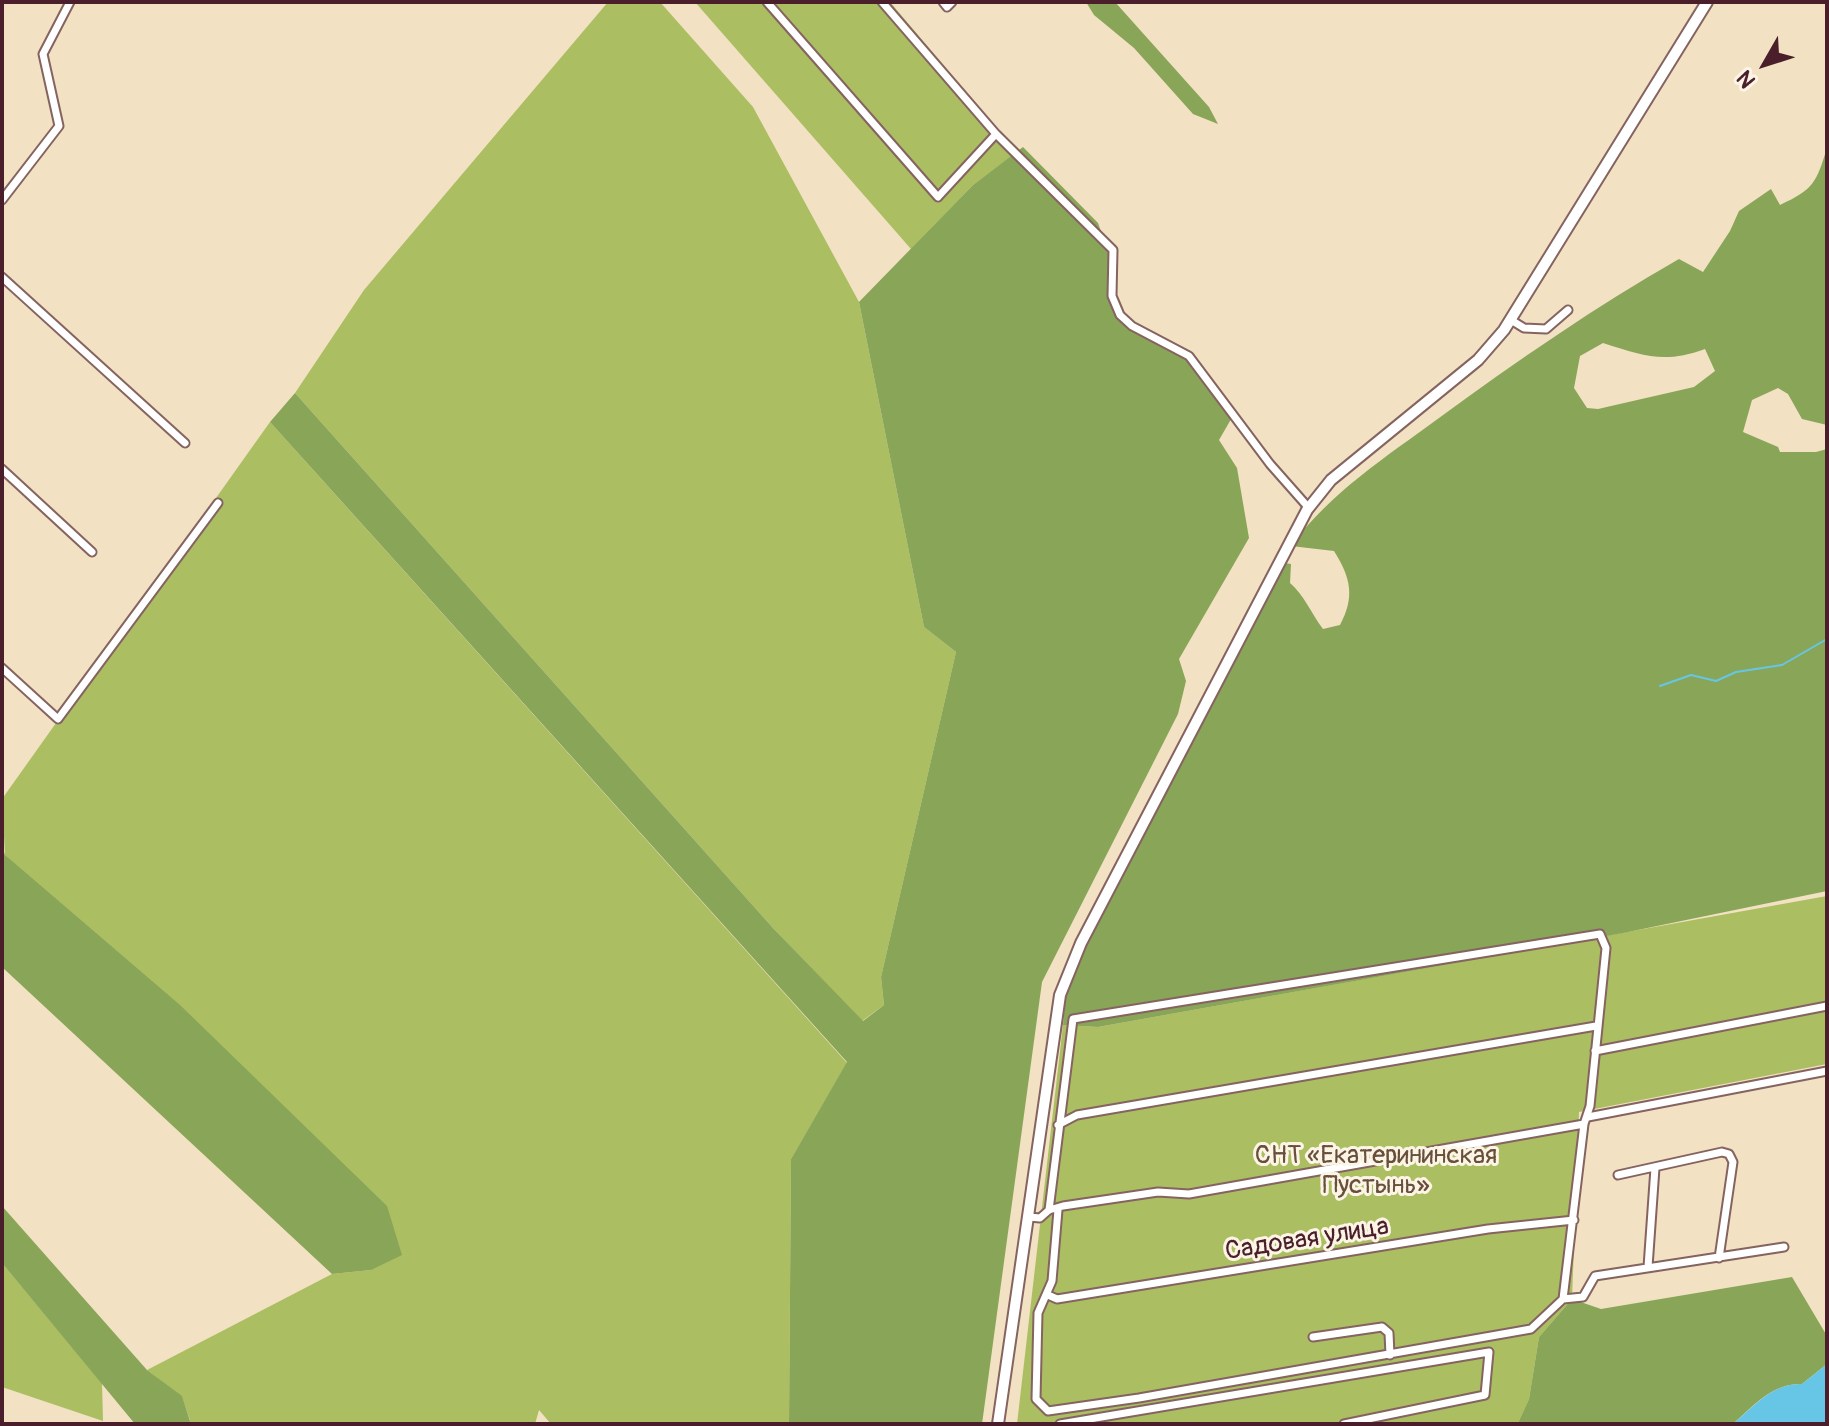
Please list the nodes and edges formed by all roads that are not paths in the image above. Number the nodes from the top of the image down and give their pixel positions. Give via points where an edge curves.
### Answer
1 (70, 2) edge
2 (767, 2) edge
3 (882, 2) edge
4 (943, 2) edge
5 (952, 2) edge
6 (1707, 2) edge
7 (996, 134) junction
8 (2, 200) edge
9 (2, 277) edge
10 (1568, 310) dead end
11 (1511, 320) junction
12 (185, 443) dead end
13 (2, 469) edge
14 (218, 503) dead end
15 (1308, 507) junction
16 (92, 552) dead end
17 (2, 668) edge
18 (1827, 1006) edge
19 (1073, 1019) junction
20 (1596, 1026) junction
21 (1055, 1027) junction
22 (1595, 1051) junction
23 (1827, 1071) edge
24 (1586, 1120) junction
25 (1058, 1125) junction
26 (1655, 1168) junction
27 (1618, 1175) dead end
28 (1053, 1210) junction
29 (1029, 1217) junction
30 (1574, 1220) junction
31 (1784, 1247) dead end
32 (1719, 1258) junction
33 (1648, 1267) junction
34 (1048, 1295) junction
35 (1563, 1299) junction
36 (1313, 1337) dead end
37 (1390, 1355) junction
38 (998, 1424) edge
39 (1063, 1424) edge
40 (1344, 1424) edge

1 - 8 street via 43,54 59,126
2 - 7 street via 938,197
3 - 7 street
4 - 5 street via 947,7
6 - 11 main road
7 - 15 street via 1113,250 1112,296 1120,315 1189,356
9 - 12 street
10 - 11 street via 1546,329 1524,328
11 - 15 main road via 1478,360 1349,464
13 - 16 street
14 - 17 street via 58,719
15 - 21 main road via 1081,943 1060,995
18 - 22 street
19 - 20 street via 1600,934 1606,948
19 - 21 street
19 - 25 street
20 - 22 street
20 - 25 street via 1077,1115
21 - 29 main road
22 - 24 street
23 - 24 street
24 - 28 street via 1189,1194 1158,1192
24 - 30 street
25 - 28 street
26 - 27 street
26 - 32 street via 1729,1154 1733,1162
26 - 33 street
28 - 29 street via 1040,1218
28 - 34 street
29 - 38 main road
30 - 34 street, Садовая улица via 1488,1229 1057,1299
30 - 35 street
31 - 32 street
32 - 33 street
33 - 35 street via 1595,1276 1583,1297
34 - 37 street via 1038,1313 1034,1363 1036,1399 1048,1411
35 - 37 street via 1531,1329
36 - 37 street via 1382,1327 1389,1333
39 - 40 street via 1489,1352 1485,1395

